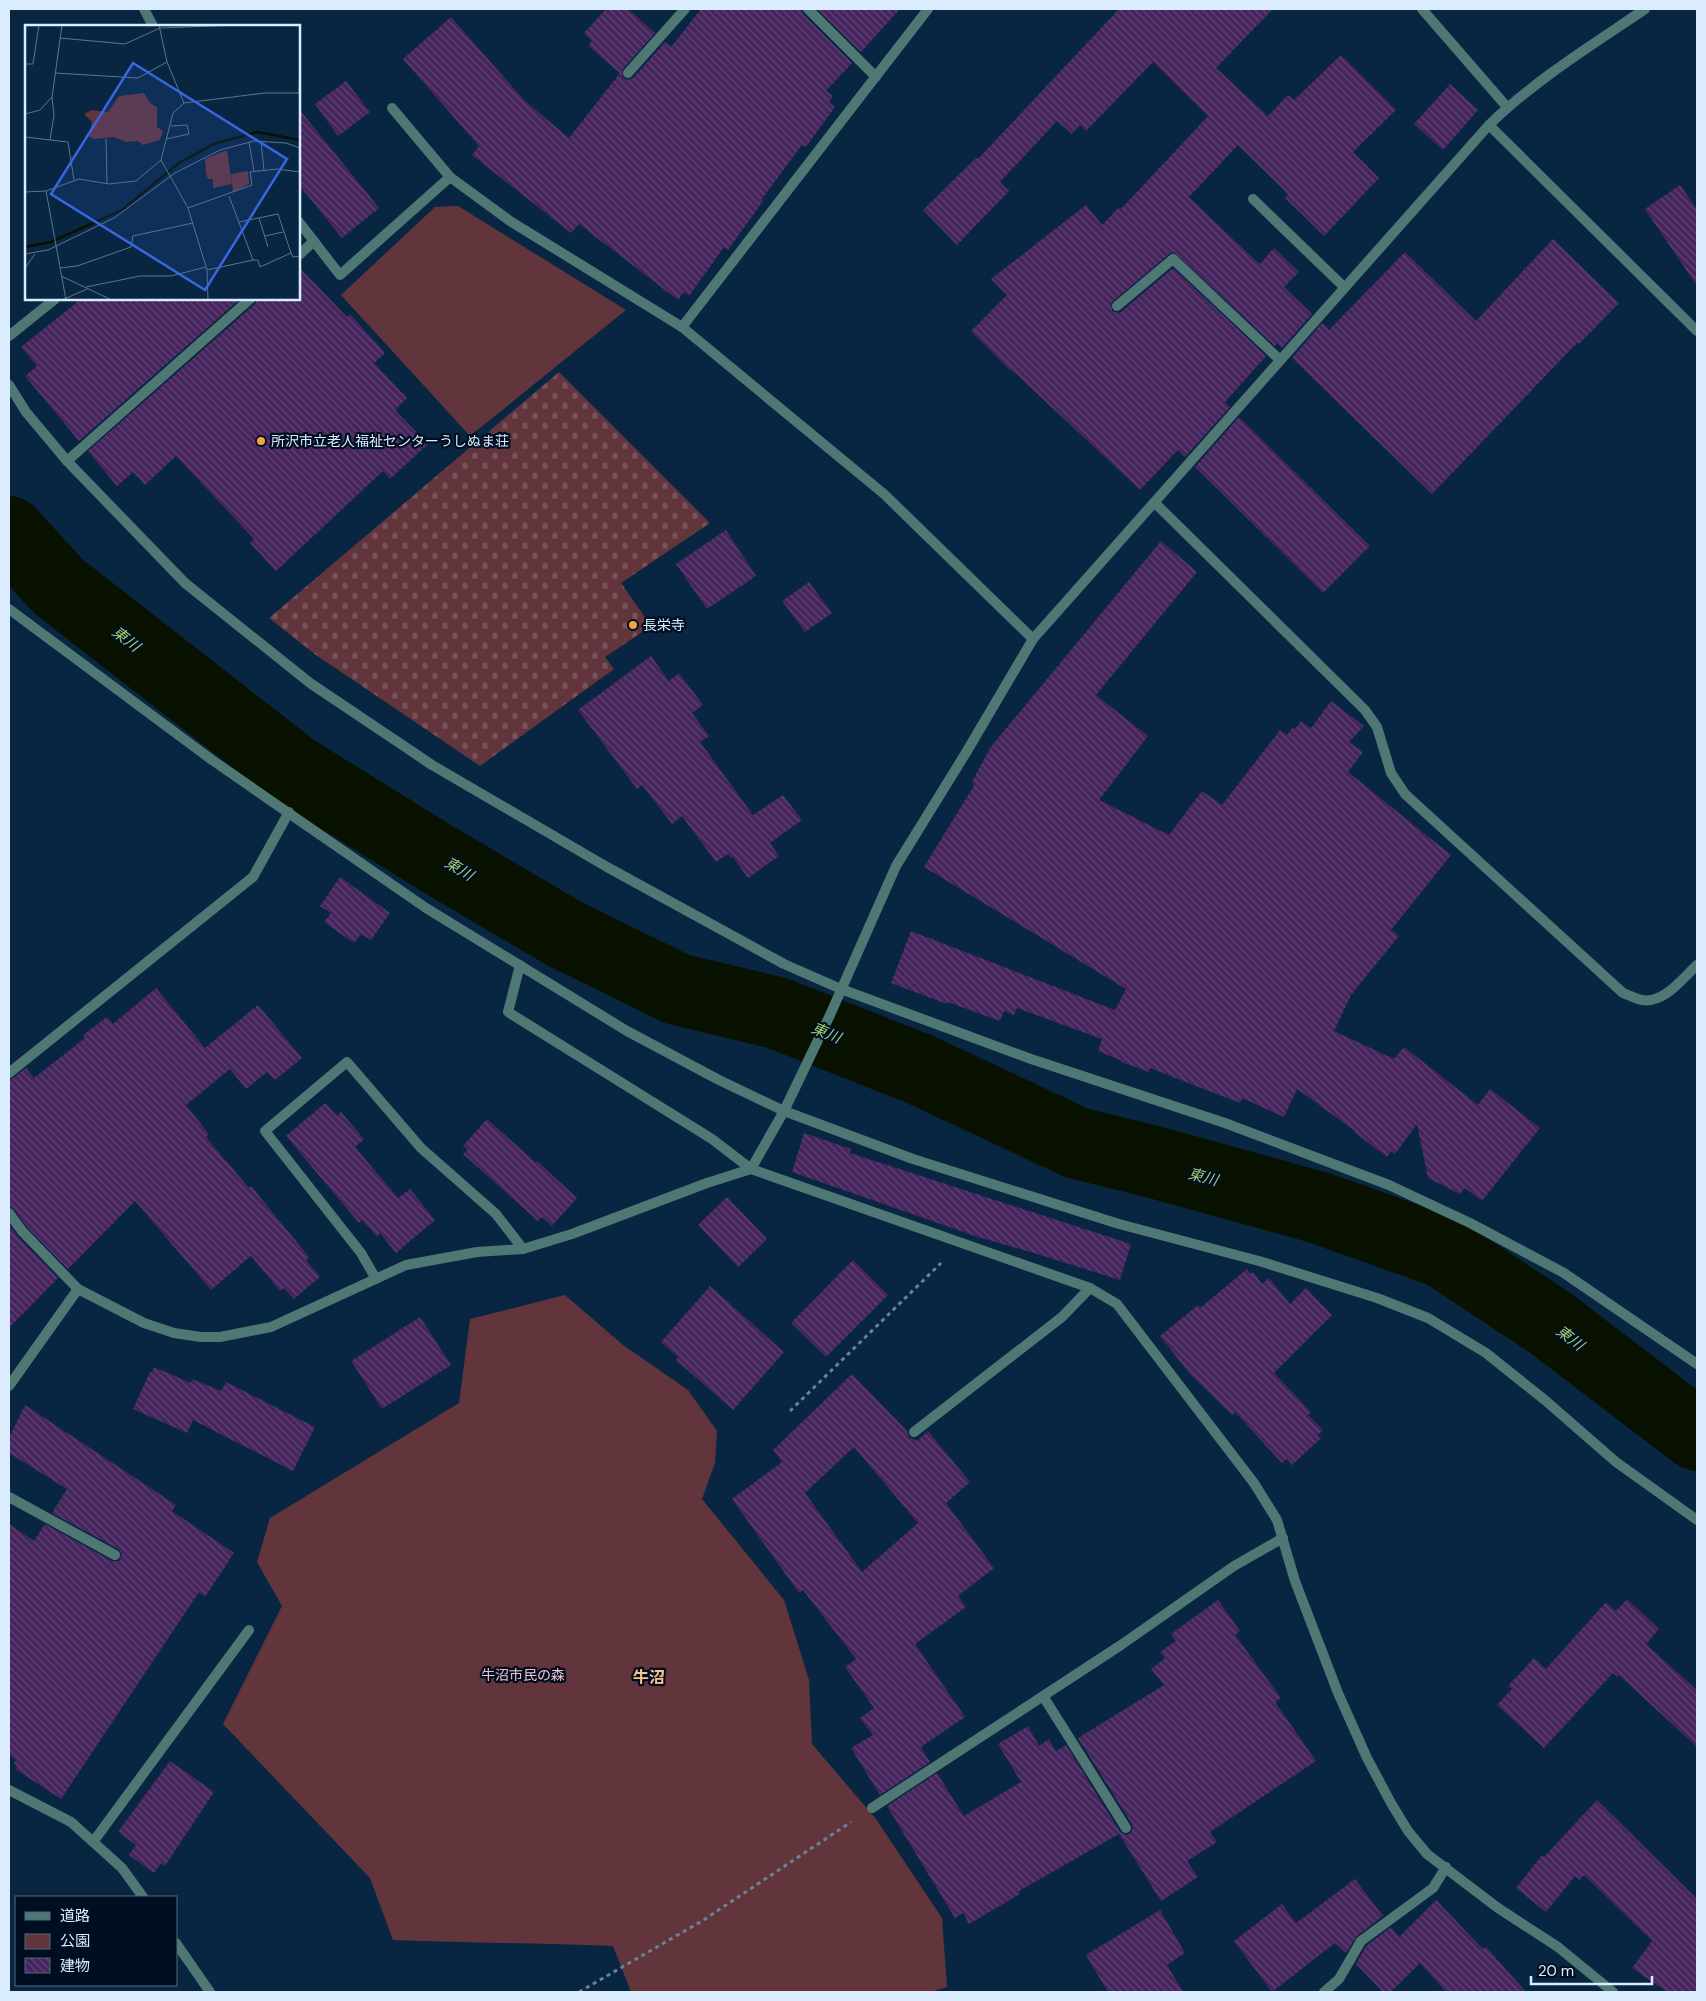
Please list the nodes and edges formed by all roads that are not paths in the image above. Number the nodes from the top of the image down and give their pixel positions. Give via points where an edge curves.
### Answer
1 (144, 9) edge
2 (685, 9) edge
3 (808, 9) edge
4 (928, 9) edge
5 (1422, 9) edge
6 (1645, 9) edge
7 (152, 25) edge
8 (628, 73) dead end
9 (876, 76) junction
10 (1507, 107) junction
11 (392, 108) dead end
12 (1489, 125) junction
13 (450, 177) junction
14 (1253, 199) dead end
15 (300, 223) edge
16 (314, 241) junction
17 (300, 254) edge
18 (1344, 287) junction
19 (54, 300) edge
20 (249, 300) edge
21 (1117, 306) dead end
22 (682, 327) junction
23 (1697, 332) edge
24 (9, 336) edge
25 (1280, 360) junction
26 (9, 385) edge
27 (67, 461) junction
28 (1155, 503) junction
29 (9, 609) edge
30 (1033, 639) junction
31 (288, 812) junction
32 (520, 965) junction
33 (1697, 965) edge
34 (842, 989) junction
35 (9, 1073) edge
36 (784, 1111) junction
37 (751, 1170) junction
38 (9, 1213) edge
39 (523, 1249) junction
40 (376, 1279) junction
41 (78, 1288) junction
42 (1090, 1288) junction
43 (1697, 1364) edge
44 (9, 1386) edge
45 (914, 1432) dead end
46 (9, 1497) edge
47 (1697, 1520) edge
48 (1283, 1538) junction
49 (115, 1555) dead end
50 (249, 1630) dead end
51 (1043, 1696) junction
52 (9, 1790) edge
53 (872, 1808) road end
54 (1126, 1828) dead end
55 (93, 1842) junction
56 (1446, 1867) junction
57 (142, 1896) edge
58 (178, 1946) edge
59 (210, 1992) edge
60 (1324, 1992) edge
61 (1613, 1992) edge

1 - 7 street
2 - 8 street
3 - 9 street
4 - 9 street
5 - 10 street
6 - 10 street
9 - 22 street
10 - 12 street
11 - 13 street
12 - 18 street
12 - 23 street
13 - 16 street via 340,275
13 - 22 street via 510,221
14 - 18 street
15 - 16 street
16 - 17 street
18 - 25 street
19 - 24 street
20 - 27 street
21 - 25 street via 1173,259
22 - 30 street via 884,494
25 - 28 street
26 - 27 street via 26,412
27 - 34 street via 185,583 310,683 432,765 599,862 784,964
28 - 30 street
28 - 33 street via 1365,710 1377,727 1391,773 1405,794 1623,993 1642,1000 1654,1000 1667,994
29 - 31 street via 212,760
30 - 34 street via 896,866
31 - 32 street via 426,908
31 - 35 street via 253,877
32 - 36 street via 627,1031
32 - 37 street via 508,1012 712,1139
34 - 36 street
34 - 43 street via 1031,1059 1225,1123 1389,1185 1564,1273
36 - 37 street
36 - 47 street via 913,1159 1119,1224 1259,1261 1428,1318 1486,1353 1616,1462
37 - 39 street
37 - 42 street
38 - 41 street via 22,1231
39 - 40 street via 477,1252 406,1265
39 - 40 street via 496,1214 421,1148 347,1062 265,1131 361,1253
40 - 41 street via 272,1327 201,1338 144,1323
41 - 44 street
42 - 45 street via 1062,1317
42 - 48 street via 1117,1304 1254,1483
46 - 49 street
48 - 51 street via 1234,1566
48 - 56 street via 1294,1581 1367,1758 1408,1830 1426,1854
50 - 55 street
51 - 53 street
51 - 54 street
52 - 55 street via 71,1822
55 - 57 street via 122,1868
56 - 60 street via 1433,1888 1361,1941 1339,1979
56 - 61 street via 1498,1908 1558,1947
58 - 59 street

